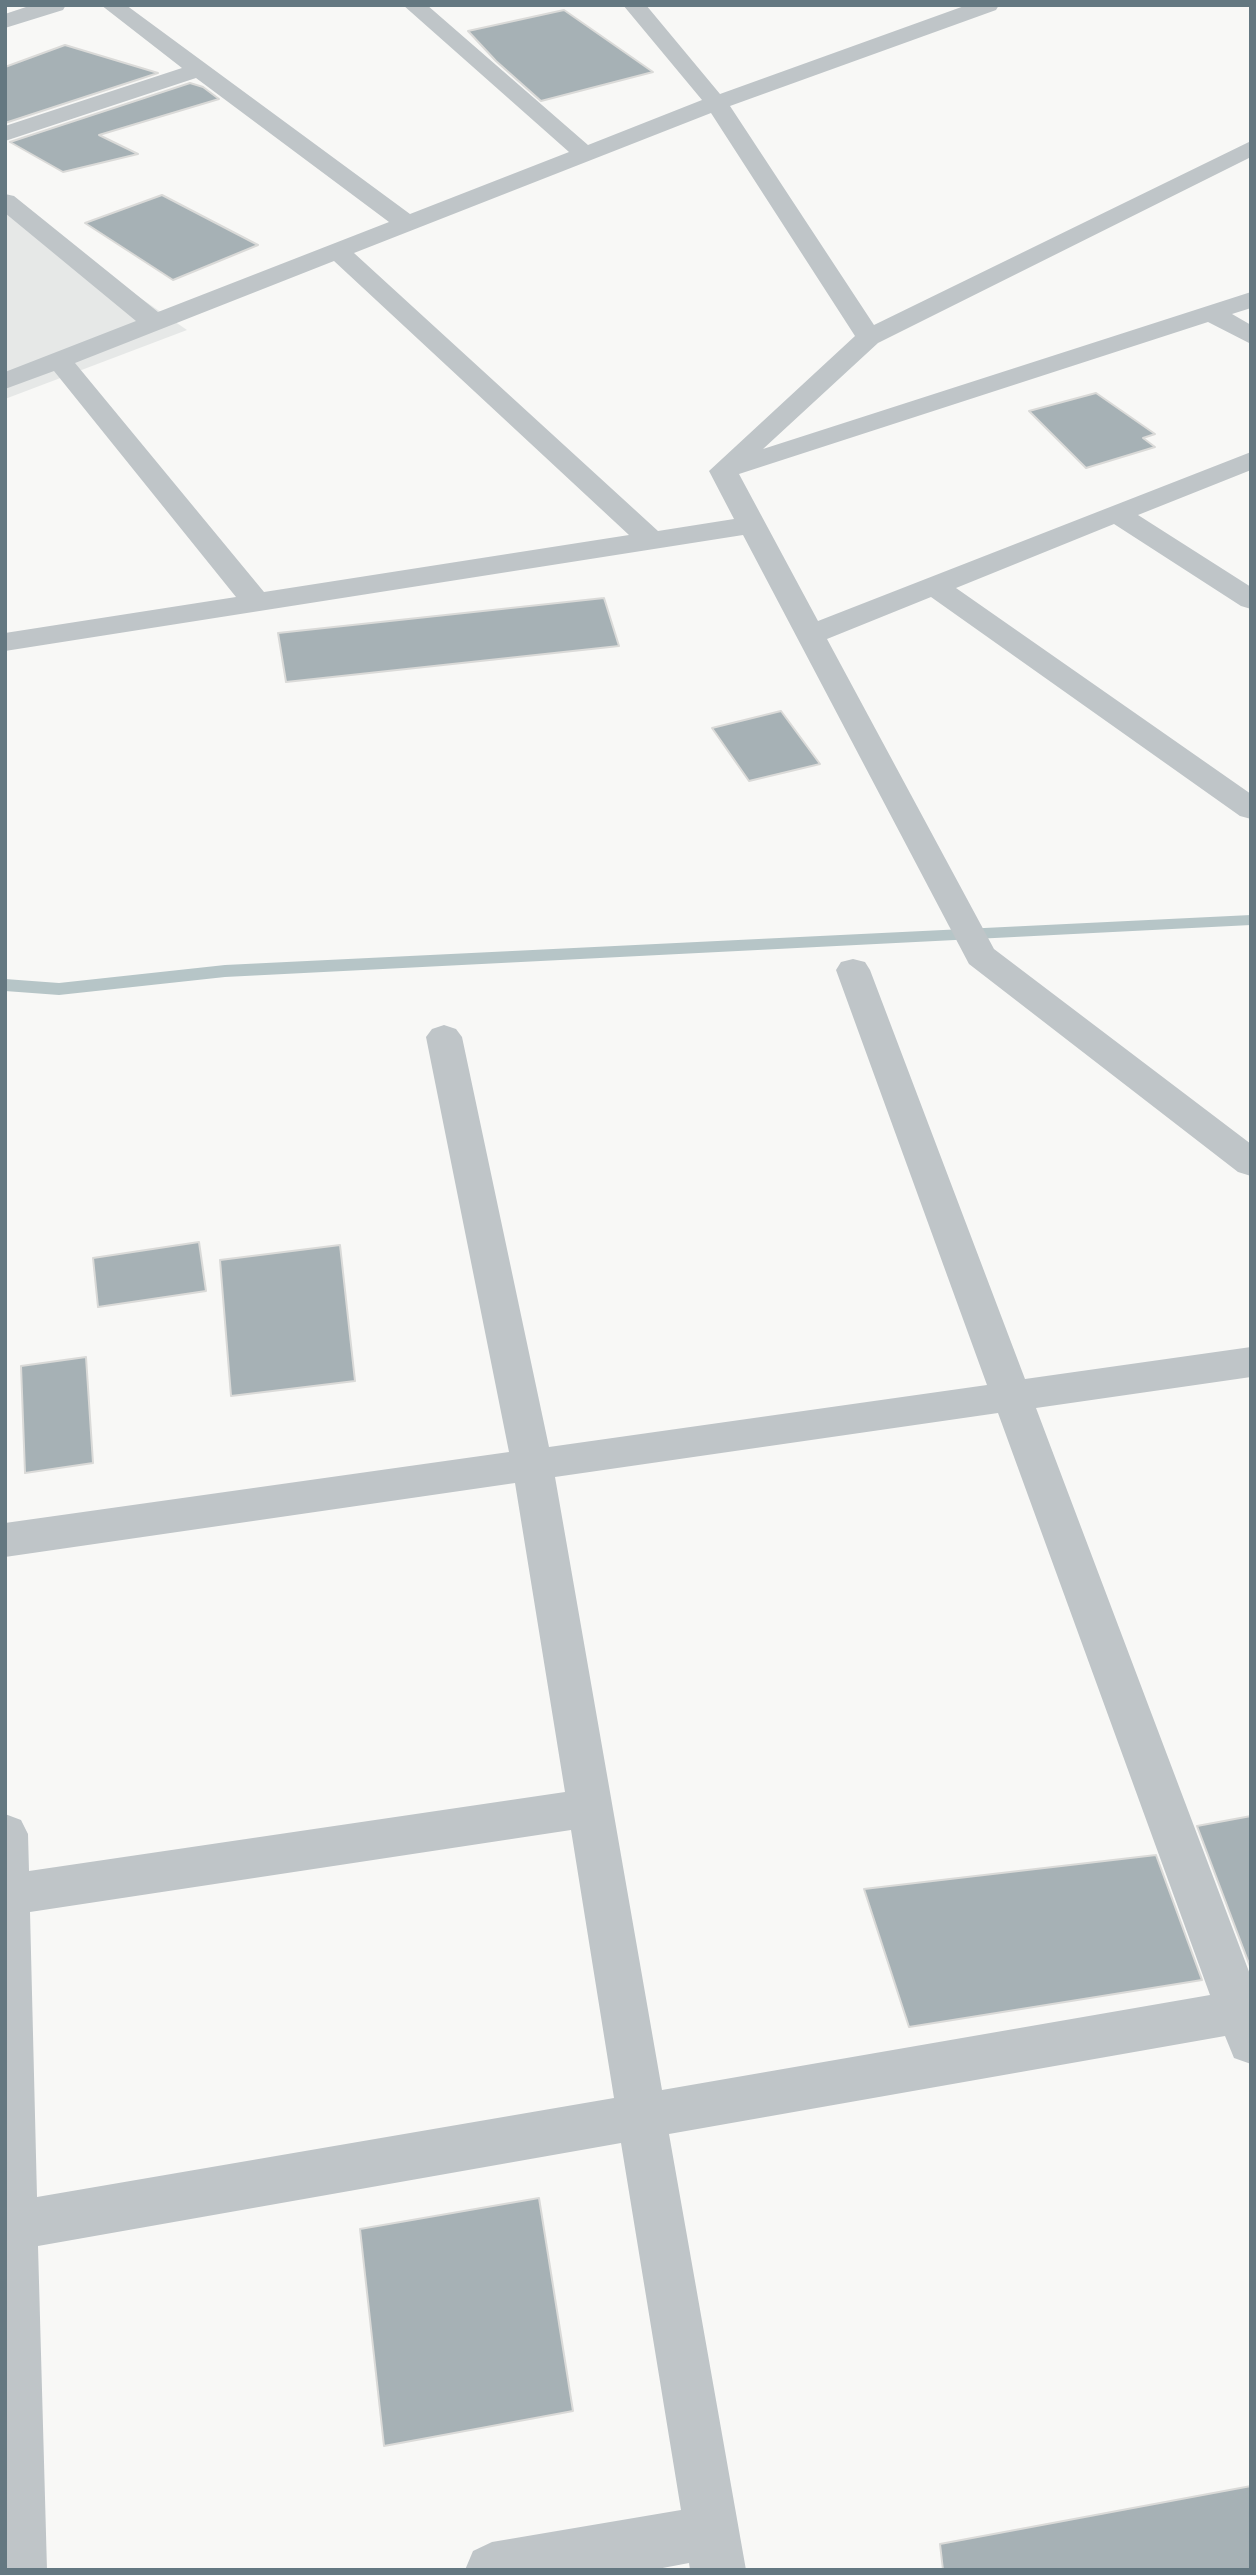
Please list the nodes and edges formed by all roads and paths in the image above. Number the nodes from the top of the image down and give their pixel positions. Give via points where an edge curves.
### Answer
1 (55, 5) edge
2 (111, 5) edge
3 (414, 5) edge
4 (634, 5) edge
5 (988, 5) edge
6 (5, 21) edge
7 (199, 70) junction
8 (716, 103) junction
9 (5, 134) edge
10 (1251, 148) edge
11 (585, 154) junction
12 (5, 201) edge
13 (407, 224) junction
14 (337, 251) junction
15 (1251, 300) edge
16 (1211, 313) junction
17 (155, 323) junction
18 (1251, 336) edge
19 (869, 337) junction
20 (59, 360) junction
21 (5, 381) edge
22 (1251, 460) edge
23 (723, 471) junction
24 (1117, 514) junction
25 (751, 525) junction
26 (652, 541) junction
27 (934, 586) junction
28 (1251, 600) edge
29 (257, 603) junction
30 (810, 635) junction
31 (5, 642) edge
32 (1251, 809) edge
33 (853, 970) dead end
34 (444, 1037) dead end
35 (1251, 1163) edge
36 (1251, 1362) edge
37 (1012, 1396) junction
38 (532, 1464) junction
39 (5, 1540) edge
40 (590, 1808) junction
41 (5, 1834) edge
42 (6, 1895) edge
43 (1247, 2021) edge
44 (642, 2116) junction
45 (8, 2226) edge
46 (715, 2551) edge
47 (19, 2570) edge
48 (492, 2570) edge

1 - 6 street
2 - 7 street
3 - 11 street
4 - 8 street
5 - 8 street
7 - 9 street
7 - 13 street
8 - 11 street
8 - 19 street
10 - 19 street
11 - 13 street
12 - 17 street
13 - 14 street
14 - 17 street
14 - 26 street
15 - 16 street
16 - 18 street
16 - 23 street
17 - 20 street
19 - 23 street
20 - 21 street
20 - 29 street
22 - 24 street
23 - 25 street
24 - 27 street
24 - 28 street
25 - 26 street
25 - 30 street
26 - 29 street
27 - 30 street
27 - 32 street
29 - 31 street
30 - 35 street via 981,956
33 - 37 street
34 - 38 street
36 - 37 street
37 - 38 street
37 - 43 street
38 - 39 street
38 - 40 street
40 - 42 street
40 - 44 street
41 - 42 street
42 - 45 street
43 - 44 street
44 - 45 street
44 - 46 street
45 - 47 street
46 - 48 street

